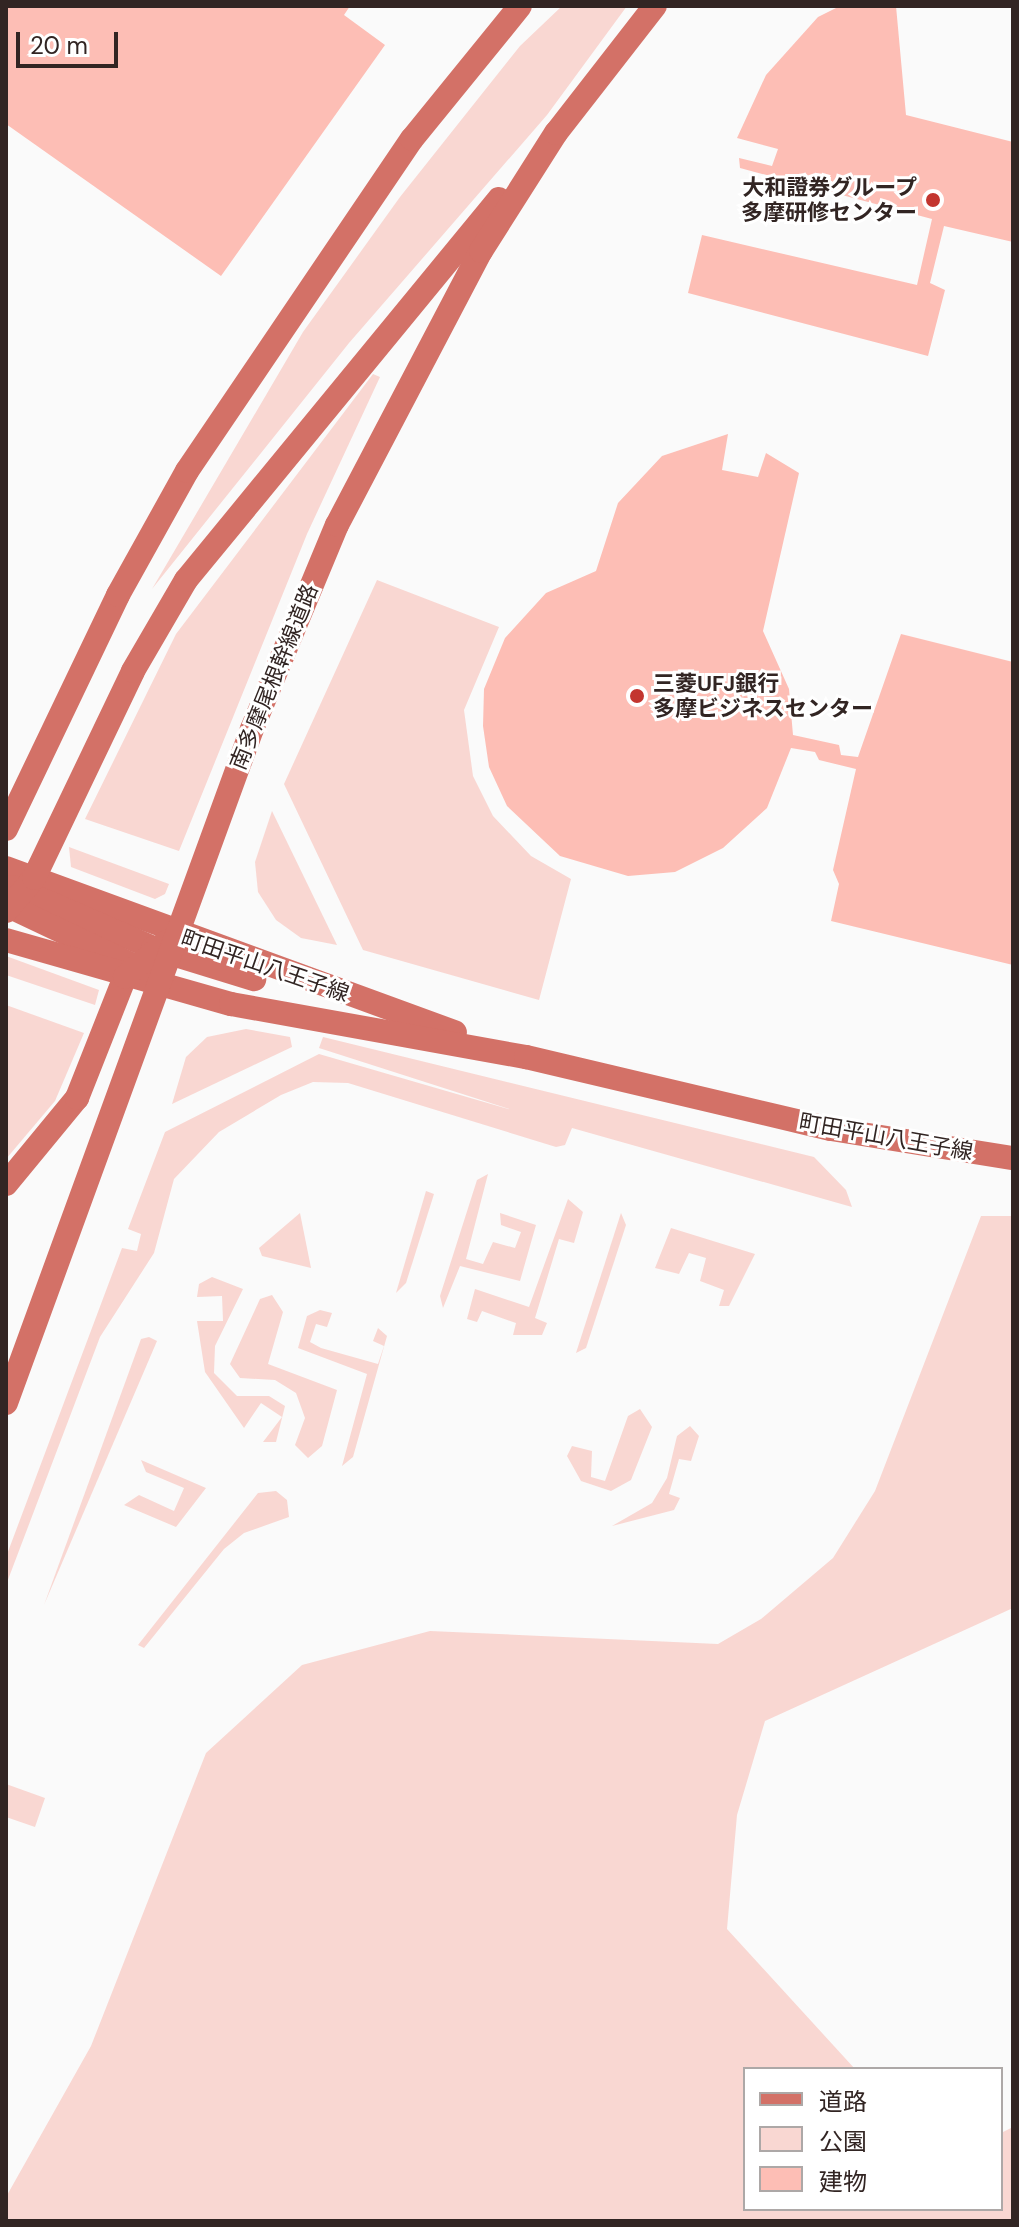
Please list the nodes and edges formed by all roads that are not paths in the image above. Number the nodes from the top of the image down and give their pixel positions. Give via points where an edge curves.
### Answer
1 (520, 6) edge
2 (655, 6) edge
3 (556, 133) junction
4 (6, 829) edge
5 (6, 868) edge
6 (15, 896) edge
7 (6, 940) edge
8 (153, 956) junction
9 (161, 985) junction
10 (526, 1057) junction
11 (1013, 1158) edge
12 (6, 1184) edge
13 (6, 1403) edge

1 - 4 main road via 412,139 195,459 118,595
2 - 3 main road, 南多摩尾根幹線道路
3 - 6 main road via 186,580
3 - 8 main road, 南多摩尾根幹線道路 via 419,356 350,497
5 - 6 main road, 町田平山八王子線
6 - 8 main road, 町田平山八王子線
6 - 8 main road
7 - 8 main road
8 - 9 main road, 町田平山八王子線
8 - 9 main road, 南多摩尾根幹線道路
8 - 10 main road
8 - 12 main road via 77,1098
9 - 10 main road, 町田平山八王子線
9 - 13 main road, 南多摩尾根幹線道路
10 - 11 main road, 町田平山八王子線 via 717,1105

